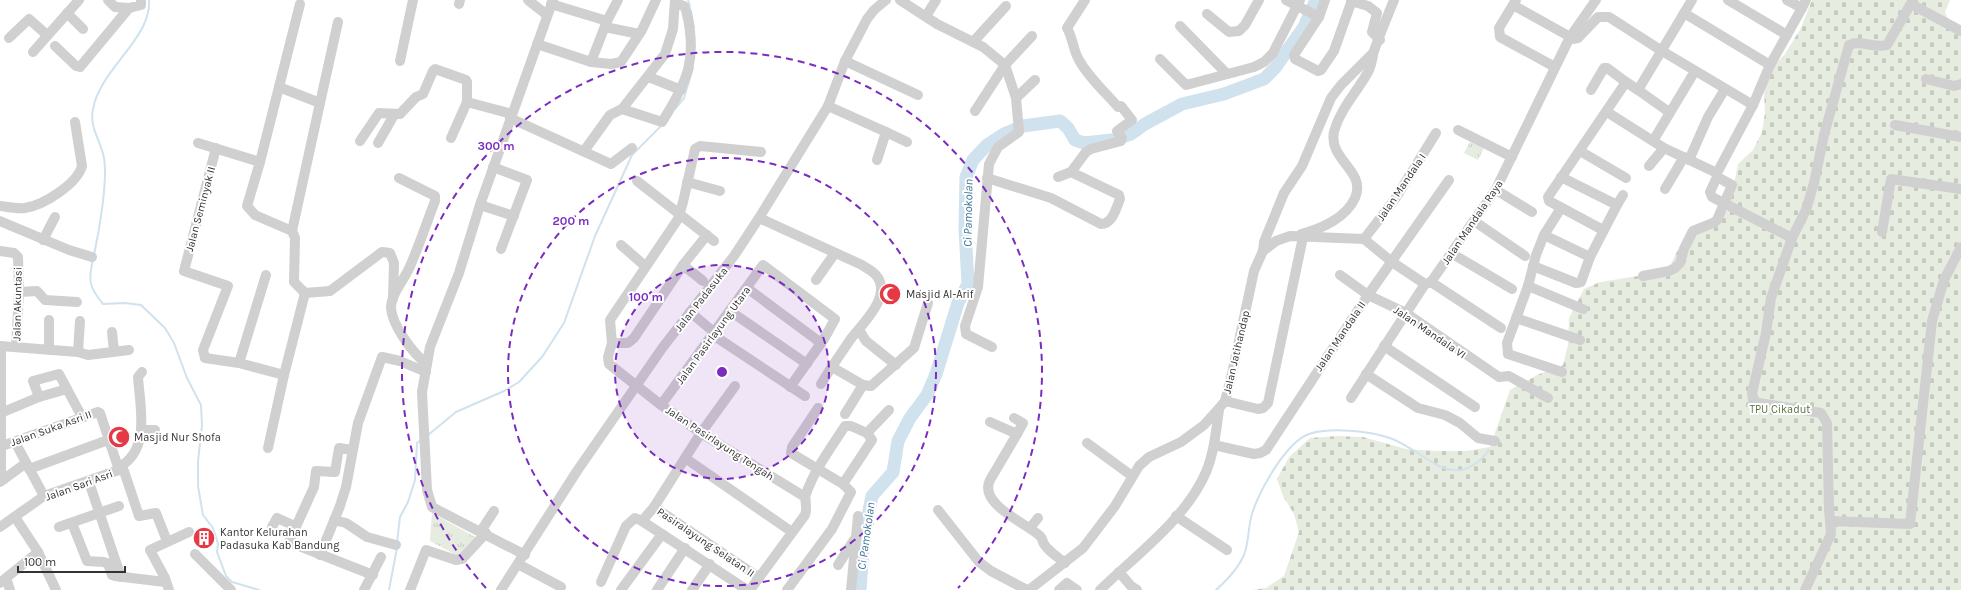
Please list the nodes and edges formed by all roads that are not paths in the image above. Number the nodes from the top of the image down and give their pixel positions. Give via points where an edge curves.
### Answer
1 (79, 0) edge
2 (109, 0) edge
3 (140, 0) edge
4 (413, 0) edge
5 (528, 0) edge
6 (618, 0) edge
7 (656, 0) edge
8 (886, 0) edge
9 (900, 0) edge
10 (936, 0) edge
11 (1085, 0) edge
12 (1259, 0) edge
13 (1286, 0) edge
14 (1324, 0) edge
15 (1352, 0) edge
16 (1394, 0) edge
17 (1692, 0) edge
18 (1728, 0) edge
19 (1787, 0) edge
20 (675, 1) edge
21 (1591, 1) edge
22 (552, 2) edge
23 (1912, 2) edge
24 (1515, 3) edge
25 (300, 4) dead end
26 (1804, 4) edge
27 (1006, 6) dead end
28 (130, 8) junction
29 (1307, 10) edge
30 (67, 13) junction
31 (1684, 13) junction
32 (1207, 14) dead end
33 (547, 15) junction
34 (926, 16) junction
35 (338, 22) dead end
36 (606, 24) junction
37 (1180, 26) dead end
38 (83, 29) dead end
39 (1961, 31) edge
40 (639, 34) junction
41 (47, 35) junction
42 (1787, 35) junction
43 (1032, 36) dead end
44 (9, 38) dead end
45 (1570, 38) junction
46 (1380, 40) junction
47 (973, 42) junction
48 (537, 44) junction
49 (55, 46) dead end
50 (1374, 51) junction
51 (1662, 51) junction
52 (33, 52) dead end
53 (1160, 59) dead end
54 (400, 61) dead end
55 (845, 61) junction
56 (591, 62) junction
57 (1005, 65) junction
58 (1770, 65) junction
59 (1556, 67) junction
60 (1695, 71) junction
61 (1227, 74) junction
62 (649, 77) junction
63 (1926, 79) dead end
64 (1035, 80) dead end
65 (1626, 82) junction
66 (1961, 84) edge
67 (279, 87) junction
68 (1725, 89) junction
69 (681, 90) junction
70 (1591, 90) dead end
71 (1638, 90) junction
72 (918, 95) dead end
73 (1016, 98) junction
74 (467, 102) junction
75 (320, 103) junction
76 (1753, 105) junction
77 (828, 106) junction
78 (622, 109) junction
79 (975, 110) dead end
80 (1607, 112) junction
81 (1669, 112) junction
82 (394, 115) junction
83 (511, 116) junction
84 (75, 122) dead end
85 (1895, 125) dead end
86 (1458, 130) dead end
87 (886, 132) junction
88 (1436, 133) dead end
89 (1961, 137) edge
90 (450, 138) dead end
91 (360, 141) dead end
92 (1653, 141) junction
93 (907, 142) dead end
94 (198, 143) dead end
95 (378, 143) dead end
96 (216, 148) junction
97 (632, 148) dead end
98 (1664, 148) junction
99 (584, 151) junction
100 (1580, 151) junction
101 (761, 152) dead end
102 (1512, 157) junction
103 (1687, 158) junction
104 (877, 160) dead end
105 (260, 162) junction
106 (493, 166) junction
107 (1649, 166) dead end
108 (1071, 172) junction
109 (1717, 175) junction
110 (1058, 177) dead end
111 (1561, 177) junction
112 (399, 178) dead end
113 (987, 178) junction
114 (1626, 178) dead end
115 (1449, 180) dead end
116 (637, 181) dead end
117 (688, 182) junction
118 (1665, 189) dead end
119 (1961, 189) edge
120 (1496, 190) junction
121 (720, 191) dead end
122 (1623, 195) dead end
123 (1725, 203) junction
124 (480, 204) junction
125 (1617, 205) junction
126 (0, 206) edge
127 (1560, 208) junction
128 (1532, 212) dead end
129 (680, 214) junction
130 (514, 216) junction
131 (55, 217) dead end
132 (759, 218) junction
133 (0, 221) edge
134 (1474, 221) junction
135 (1603, 230) junction
136 (292, 231) junction
137 (1882, 232) dead end
138 (1544, 235) junction
139 (1297, 236) junction
140 (1792, 238) junction
141 (1364, 239) junction
142 (43, 240) junction
143 (621, 245) dead end
144 (1961, 247) edge
145 (501, 249) dead end
146 (0, 251) edge
147 (1263, 251) junction
148 (835, 253) junction
149 (1451, 253) junction
150 (1525, 256) dead end
151 (92, 257) dead end
152 (1590, 257) junction
153 (1392, 262) junction
154 (682, 265) junction
155 (645, 266) junction
156 (1533, 266) junction
157 (1340, 274) dead end
158 (266, 275) dead end
159 (1644, 276) dead end
160 (816, 280) dead end
161 (703, 281) dead end
162 (1428, 283) junction
163 (1528, 286) junction
164 (747, 288) junction
165 (1512, 289) dead end
166 (19, 292) junction
167 (305, 293) junction
168 (1368, 295) junction
169 (393, 299) junction
170 (77, 302) dead end
171 (928, 303) dead end
172 (1583, 309) dead end
173 (730, 311) junction
174 (690, 312) junction
175 (1406, 313) junction
176 (1516, 318) junction
177 (49, 320) dead end
178 (80, 321) dead end
179 (1501, 328) dead end
180 (859, 330) junction
181 (112, 332) dead end
182 (714, 334) junction
183 (1580, 340) dead end
184 (612, 343) junction
185 (821, 343) junction
186 (0, 346) edge
187 (1384, 346) junction
188 (16, 347) junction
189 (992, 347) dead end
190 (48, 350) junction
191 (128, 350) dead end
192 (114, 351) junction
193 (78, 352) junction
194 (239, 363) junction
195 (806, 364) junction
196 (0, 365) edge
197 (896, 365) junction
198 (832, 367) junction
199 (426, 368) junction
200 (142, 372) dead end
201 (1562, 372) dead end
202 (1366, 374) junction
203 (284, 375) junction
204 (0, 384) edge
205 (821, 384) dead end
206 (637, 385) junction
207 (863, 385) junction
208 (735, 386) dead end
209 (790, 387) junction
210 (67, 389) junction
211 (805, 396) dead end
212 (39, 397) junction
213 (1350, 398) dead end
214 (1548, 398) dead end
215 (1225, 400) junction
216 (661, 405) junction
217 (1475, 407) dead end
218 (818, 408) dead end
219 (888, 410) dead end
220 (1219, 410) junction
221 (1, 413) edge
222 (845, 414) dead end
223 (82, 417) junction
224 (1014, 418) dead end
225 (990, 422) dead end
226 (142, 430) junction
227 (155, 430) dead end
228 (701, 433) junction
229 (867, 433) junction
230 (1017, 434) junction
231 (108, 440) junction
232 (1495, 441) dead end
233 (15, 442) junction
234 (1087, 443) dead end
235 (1214, 445) junction
236 (2, 446) junction
237 (268, 448) dead end
238 (352, 450) junction
239 (685, 458) junction
240 (27, 466) junction
241 (817, 468) junction
242 (119, 469) junction
243 (1132, 476) junction
244 (1, 477) edge
245 (89, 482) junction
246 (846, 486) junction
247 (44, 496) junction
248 (805, 496) junction
249 (119, 506) dead end
250 (654, 507) junction
251 (938, 510) dead end
252 (494, 511) dead end
253 (100, 513) junction
254 (858, 516) dead end
255 (1176, 516) junction
256 (15, 517) junction
257 (1038, 518) dead end
258 (334, 520) junction
259 (642, 521) junction
260 (1830, 521) junction
261 (72, 523) junction
262 (295, 526) junction
263 (0, 527) edge
264 (59, 527) dead end
265 (272, 527) dead end
266 (1030, 528) junction
267 (189, 532) dead end
268 (484, 532) junction
269 (792, 532) junction
270 (662, 534) junction
271 (855, 537) junction
272 (167, 542) junction
273 (396, 545) dead end
274 (685, 548) junction
275 (1227, 550) dead end
276 (38, 552) junction
277 (195, 554) dead end
278 (320, 555) junction
279 (525, 555) junction
280 (381, 557) dead end
281 (111, 563) junction
282 (1065, 563) junction
283 (518, 564) junction
284 (710, 564) junction
285 (852, 572) junction
286 (1119, 572) junction
287 (373, 575) junction
288 (758, 577) junction
289 (3, 580) edge
290 (735, 581) junction
291 (601, 582) dead end
292 (167, 586) edge
293 (561, 587) dead end
294 (10, 590) edge
295 (56, 590) edge
296 (231, 590) edge
297 (364, 590) edge
298 (410, 590) edge
299 (501, 590) edge
300 (622, 590) edge
301 (657, 590) edge
302 (692, 590) edge
303 (728, 590) edge
304 (746, 590) edge
305 (750, 590) edge
306 (787, 590) edge
307 (851, 590) edge
308 (1028, 590) edge
309 (1059, 590) edge
310 (1077, 590) edge
311 (1100, 590) edge
312 (1137, 590) edge
313 (1805, 590) edge

1 - 30 street
2 - 28 street via 115,7
3 - 28 street via 141,5
4 - 54 street
5 - 33 street
6 - 36 street
7 - 40 street
8 - 55 street, Jalan Padasuka via 867,19
9 - 34 street
10 - 34 street
11 - 108 street via 1067,28 1072,35 1078,59 1088,74 1132,120 1117,130 1122,141 1086,152
12 - 32 street via 1238,31 1229,32
13 - 29 street
14 - 29 street
15 - 29 street via 1334,51 1318,71 1295,59 1294,55
15 - 46 street via 1368,6 1377,13 1372,32
16 - 46 street
17 - 31 street
18 - 42 street
19 - 26 street
20 - 62 street via 673,29 665,54
20 - 69 street via 686,10 691,40 688,74
21 - 45 street, Jalan Mandala Raya
22 - 33 street
22 - 36 street
23 - 39 street
23 - 140 street via 1887,45 1849,45 1814,183 1806,210
24 - 45 street
24 - 59 street via 1499,28 1500,38
25 - 67 street
26 - 42 street
27 - 47 street
28 - 49 street via 80,67
29 - 61 street via 1269,58 1254,67
30 - 38 street
30 - 41 street
31 - 51 street
31 - 58 street
33 - 48 street
34 - 47 street
35 - 75 street
36 - 40 street
36 - 56 street
37 - 61 street
40 - 56 street via 621,62
41 - 44 street via 29,19
41 - 52 street
42 - 58 street
43 - 57 street
45 - 51 street via 1578,38 1598,17 1609,17
45 - 59 street, Jalan Mandala Raya
46 - 50 street
47 - 57 street via 992,53
48 - 56 street
48 - 83 street
50 - 139 street via 1369,70 1342,113 1334,132 1334,148 1354,173 1357,192 1354,200 1338,217 1326,225
50 - 147 street, Jalan Jatihandap via 1331,98 1302,166 1284,193 1264,242
51 - 60 street
51 - 71 street
53 - 61 street via 1186,85
55 - 72 street
55 - 77 street, Jalan Padasuka
57 - 73 street
57 - 79 street
58 - 76 street
59 - 102 street, Jalan Mandala Raya
60 - 68 street
60 - 81 street
62 - 69 street
62 - 78 street
63 - 66 street via 1954,86
64 - 73 street
65 - 70 street via 1604,68
65 - 71 street
65 - 80 street
67 - 75 street
67 - 105 street
68 - 76 street
68 - 103 street
69 - 78 street via 662,122
71 - 81 street
73 - 113 street via 1019,132 998,147 989,164
74 - 82 street via 466,80 435,69 423,94 416,97 400,114
74 - 83 street
74 - 90 street
75 - 136 street
76 - 109 street
77 - 87 street
77 - 132 street, Jalan Padasuka
78 - 99 street via 610,115
80 - 92 street
80 - 100 street
81 - 92 street
82 - 91 street via 379,112
82 - 95 street
83 - 99 street
83 - 106 street
84 - 126 street via 82,166 80,173 69,185 37,204 25,208
85 - 89 street
86 - 102 street
87 - 93 street
87 - 104 street
88 - 141 street, Jalan Mandala I via 1395,199
92 - 98 street
94 - 96 street
96 - 105 street
96 - 194 street, Jalan Seminyak II via 184,271 228,286 203,350 205,358
97 - 99 street via 613,164
98 - 103 street
98 - 107 street
100 - 111 street
100 - 114 street
101 - 117 street via 697,147
102 - 120 street, Jalan Mandala Raya
103 - 109 street
103 - 118 street
105 - 136 street via 248,206 255,215
106 - 124 street
106 - 130 street via 527,180
108 - 110 street
108 - 113 street via 1118,195 1120,199 1115,212 1105,224 1051,198
109 - 123 street via 1711,195
109 - 123 street via 1732,185
111 - 125 street
111 - 127 street via 1548,197 1549,201
112 - 169 street via 433,193 435,197 411,265
113 - 189 street via 978,287 966,334
115 - 153 street, Jalan Mandala II
116 - 129 street
117 - 121 street
117 - 129 street
119 - 137 street via 1891,180
120 - 128 street
120 - 134 street, Jalan Mandala Raya
122 - 125 street
123 - 140 street
123 - 159 street via 1718,220 1690,234 1680,263 1675,268
124 - 130 street
124 - 199 street via 460,273 430,347
125 - 135 street
127 - 135 street
127 - 138 street
129 - 154 street via 711,238
129 - 155 street
130 - 145 street
131 - 142 street
132 - 148 street
132 - 174 street, Jalan Padasuka via 734,256
133 - 142 street
134 - 149 street, Jalan Mandala Raya
134 - 150 street
135 - 152 street
136 - 167 street via 295,238 294,282
138 - 152 street
138 - 156 street
139 - 141 street
139 - 147 street via 1276,241
139 - 215 street via 1268,403 1258,409
140 - 260 street via 1771,298 1752,393 1753,400 1759,403 1821,413 1825,417 1828,437
141 - 153 street
142 - 151 street
143 - 155 street
144 - 260 street via 1944,280 1932,321 1910,524
146 - 166 street, Jalan Akuntasi via 14,253 18,257
147 - 215 street, Jalan Jatihandap via 1254,271
148 - 160 street
148 - 180 street via 862,265 879,280 880,295 876,308
149 - 162 street, Jalan Mandala Raya
149 - 165 street
152 - 156 street via 1581,282 1576,283
153 - 162 street
153 - 168 street, Jalan Mandala II
154 - 161 street
154 - 184 street via 631,342
155 - 184 street via 610,320
156 - 163 street
157 - 168 street, Jalan Mandala VI
158 - 194 street
162 - 175 street, Jalan Mandala Raya
162 - 179 street
163 - 172 street
163 - 176 street
164 - 173 street, Jalan Pasirlayung Utara
164 - 185 street
164 - 185 street, Jalan Pasirlayung Utara via 765,265 835,317 835,322
166 - 170 street via 37,291 45,300
166 - 188 street, Jalan Akuntasi
167 - 169 street via 330,291 382,252 390,253 394,263
167 - 203 street
168 - 175 street, Jalan Mandala VI
168 - 235 street, Jalan Mandala II via 1266,450 1254,454
169 - 199 street via 391,307 394,320
171 - 197 street via 916,343
173 - 182 street, Jalan Pasirlayung Utara
173 - 195 street
174 - 182 street
174 - 206 street, Jalan Padasuka
175 - 187 street, Jalan Mandala Raya
175 - 214 street, Jalan Mandala VI via 1499,377 1509,376
176 - 183 street
176 - 201 street via 1507,343 1508,354
177 - 190 street
178 - 193 street
180 - 197 street via 866,341
180 - 198 street
181 - 192 street
182 - 209 street
182 - 216 street, Jalan Pasirlayung Utara
184 - 206 street, Jalan Pasirlayung Tengah via 609,364
185 - 195 street
186 - 188 street
186 - 196 street
187 - 202 street, Jalan Mandala Raya
187 - 217 street
188 - 190 street
190 - 193 street
191 - 192 street
192 - 193 street via 88,355
194 - 203 street
195 - 209 street
196 - 204 street
197 - 207 street via 871,386
198 - 205 street
198 - 207 street
199 - 238 street via 382,357 358,423
199 - 268 street via 422,406 427,490 432,507
200 - 226 street via 138,377
202 - 213 street, Jalan Mandala Raya
202 - 232 street via 1418,408 1445,415 1460,423 1478,438
203 - 237 street
204 - 221 street
206 - 216 street, Jalan Pasirlayung Tengah
206 - 279 street, Jalan Padasuka via 577,471
207 - 222 street
208 - 228 street
209 - 211 street
210 - 212 street
210 - 212 street via 59,374 48,376 33,381
210 - 223 street
212 - 221 street
215 - 220 street, Jalan Jatihandap
216 - 228 street, Jalan Pasirlayung Tengah
218 - 241 street via 791,450 791,453
219 - 229 street
220 - 235 street
220 - 243 street, Jalan Jatihandap via 1181,442 1149,457
221 - 236 street
223 - 231 street, Jalan Suka Asri II via 95,412 100,413
223 - 233 street, Jalan Suka Asri II
224 - 230 street via 1023,423
225 - 230 street
226 - 227 street
226 - 242 street, Jalan Sari Asri via 133,457
228 - 239 street
228 - 248 street, Jalan Pasirlayung Tengah
229 - 241 street via 845,426
229 - 246 street via 872,440
230 - 266 street via 987,486 988,492 997,504
231 - 240 street
231 - 242 street
233 - 236 street, Jalan Suka Asri II
233 - 240 street
234 - 243 street
235 - 255 street via 1198,488
236 - 244 street
238 - 258 street via 346,487
238 - 262 street via 339,448 335,472 316,471 314,487
239 - 250 street
239 - 269 street
240 - 244 street
240 - 247 street
241 - 246 street
241 - 248 street
242 - 245 street, Jalan Sari Asri
242 - 272 street via 124,471 140,516 156,513
243 - 282 street, Jalan Jatihandap via 1083,548
245 - 247 street, Jalan Sari Asri
245 - 253 street
246 - 306 street via 852,492 832,529
247 - 256 street, Jalan Sari Asri
248 - 269 street via 807,509
249 - 253 street
250 - 259 street
250 - 288 street, Pasiralayung Selatan II
251 - 308 street via 979,562
252 - 268 street
253 - 261 street
253 - 281 street
254 - 271 street
255 - 275 street
255 - 286 street
256 - 263 street, Jalan Sari Asri
256 - 276 street
257 - 266 street
258 - 273 street via 346,523 367,537
258 - 278 street
259 - 270 street
259 - 291 street via 635,518 626,526
260 - 313 street via 1832,534
261 - 264 street
261 - 281 street via 86,560
262 - 265 street via 277,518
262 - 278 street via 289,542
266 - 282 street via 1040,536 1048,549
267 - 272 street
268 - 279 street
268 - 298 street via 460,560 426,550
269 - 288 street
270 - 274 street
270 - 300 street
271 - 285 street
271 - 285 street via 835,563
272 - 292 street via 150,551
274 - 284 street
274 - 301 street
276 - 289 street
276 - 295 street
277 - 296 street
278 - 287 street
279 - 283 street, Jalan Padasuka
280 - 287 street
281 - 292 street via 121,577
282 - 308 street, Jalan Jatihandap
283 - 293 street
283 - 299 street, Jalan Padasuka
284 - 290 street
284 - 302 street
285 - 307 street
286 - 311 street
286 - 312 street
287 - 297 street
288 - 305 street
289 - 294 street
290 - 303 street
290 - 304 street
309 - 310 street via 1067,583

